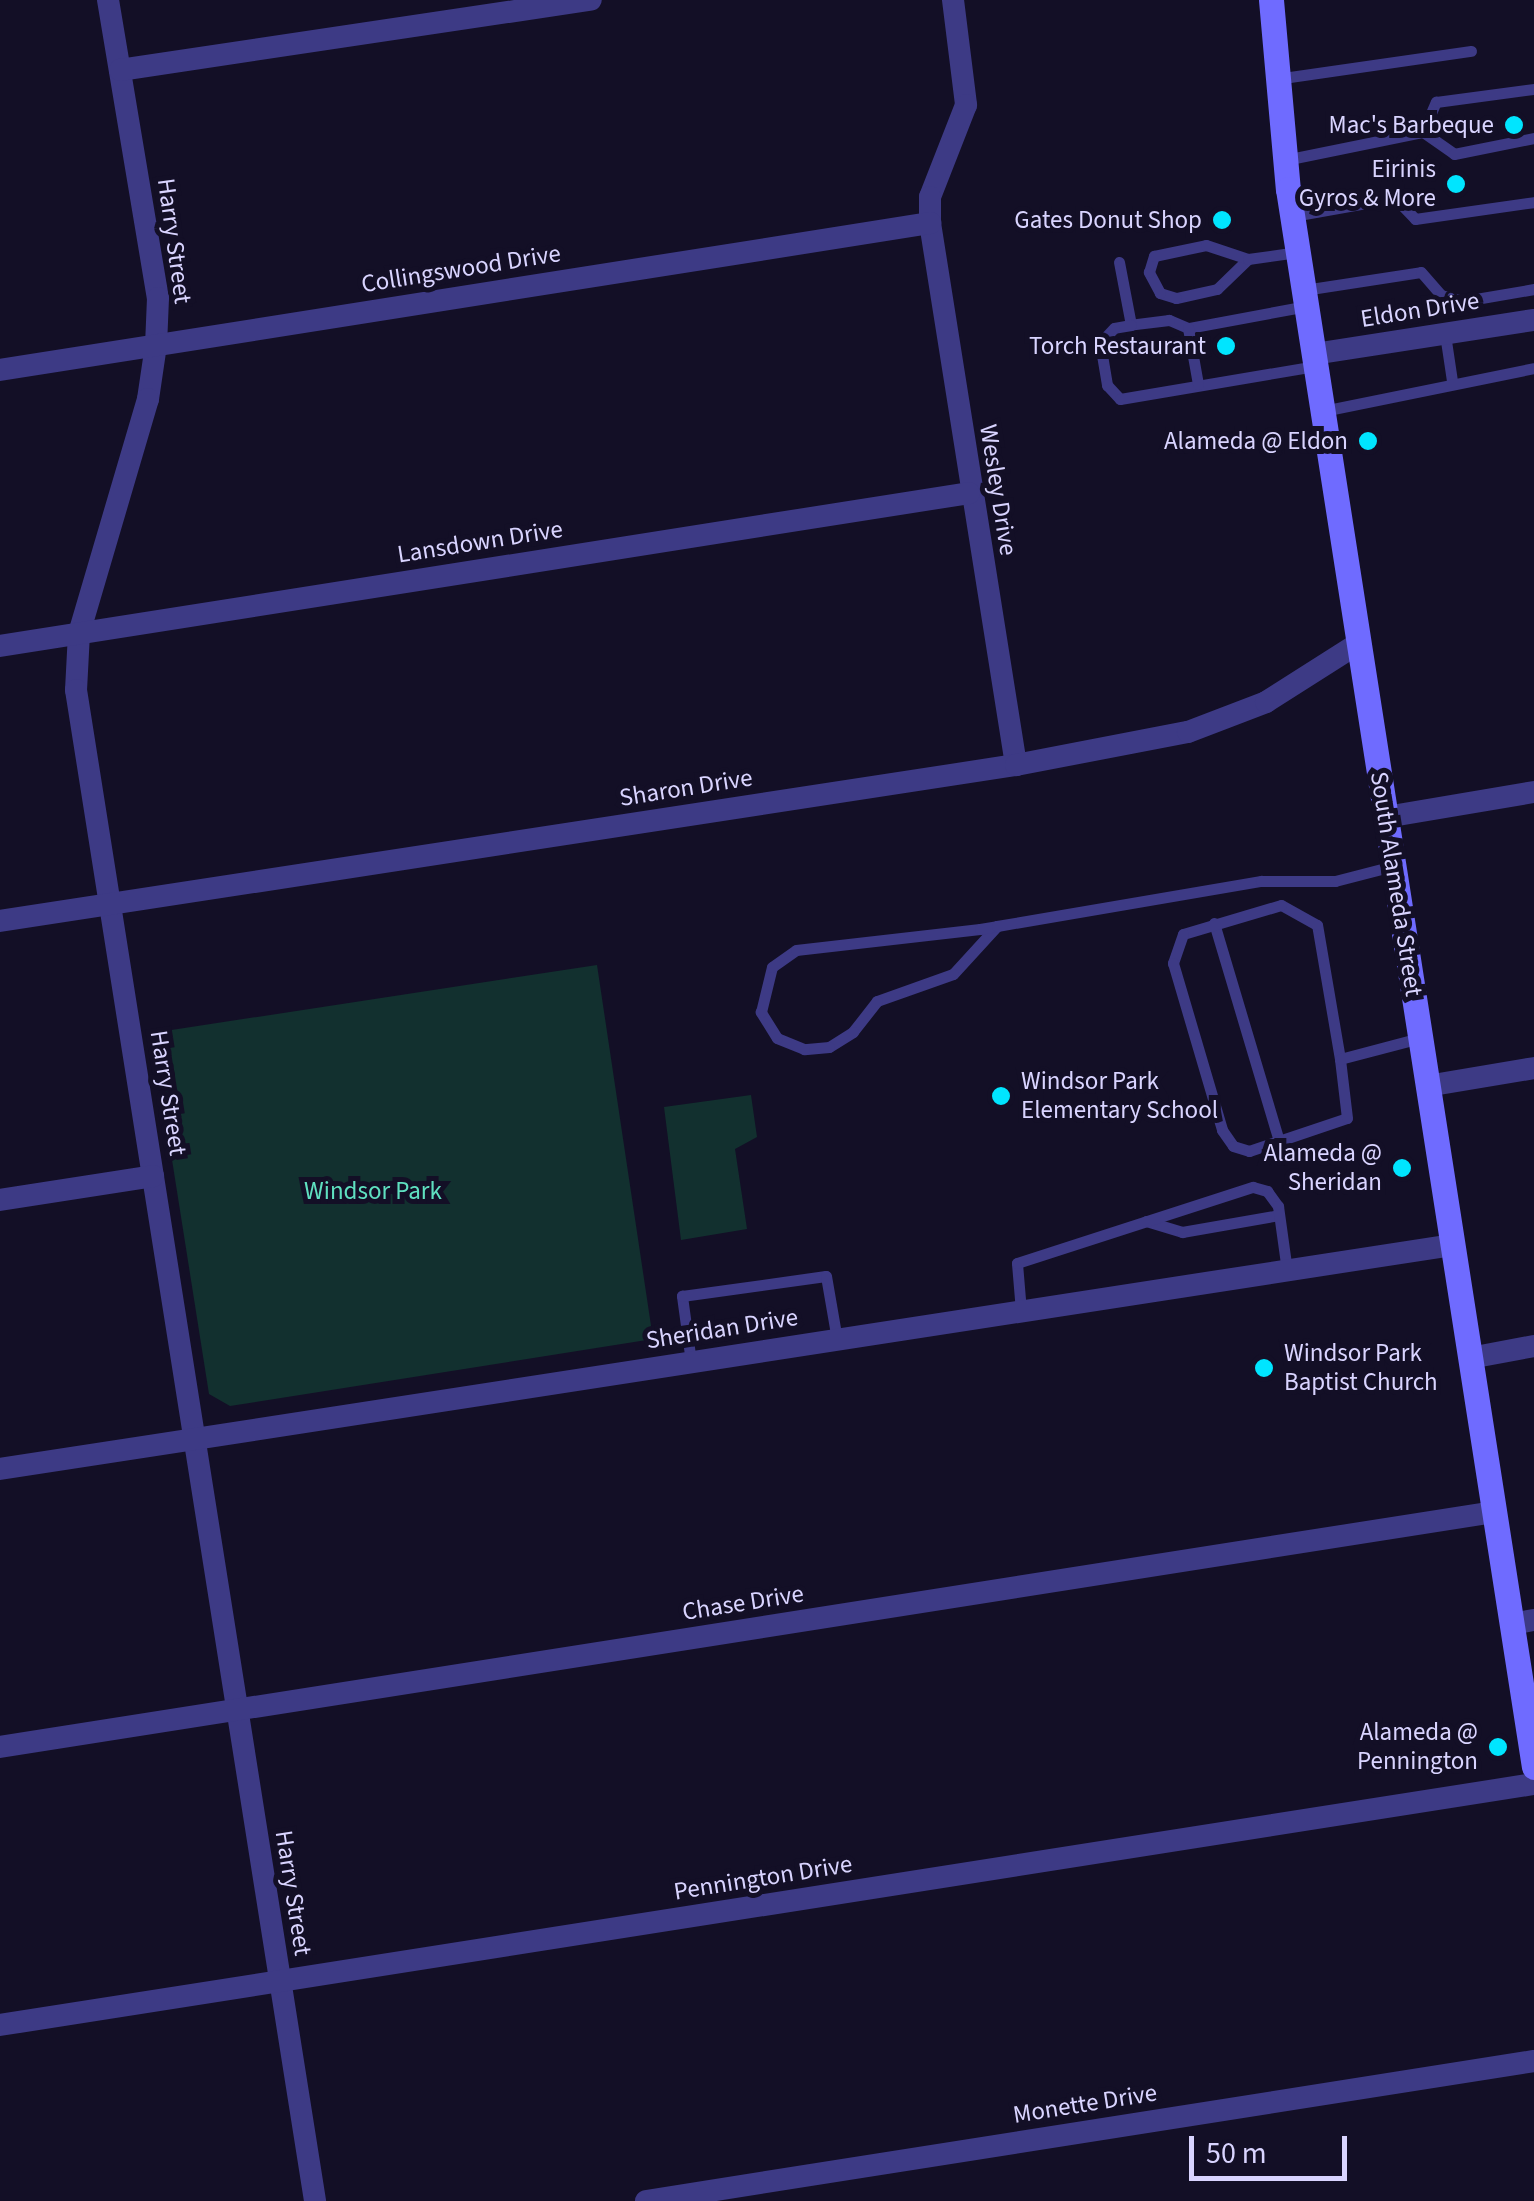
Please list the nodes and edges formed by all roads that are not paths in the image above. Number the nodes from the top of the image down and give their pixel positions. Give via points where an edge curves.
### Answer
1 (108, 0) edge
2 (591, 0) edge
3 (953, 0) edge
4 (1271, 0) edge
5 (1471, 51) dead end
6 (120, 70) junction
7 (1276, 79) junction
8 (1534, 90) edge
9 (1423, 132) junction
10 (1534, 138) edge
11 (1285, 160) junction
12 (1534, 202) edge
13 (1293, 216) junction
14 (930, 223) junction
15 (1298, 252) junction
16 (1248, 260) junction
17 (1119, 262) dead end
18 (1534, 290) edge
19 (1176, 298) junction
20 (1306, 298) junction
21 (1169, 320) junction
22 (1534, 320) edge
23 (1131, 325) junction
24 (1188, 328) junction
25 (1445, 334) junction
26 (156, 345) junction
27 (1315, 360) junction
28 (1534, 368) edge
29 (0, 370) edge
30 (1452, 381) junction
31 (1198, 384) junction
32 (1323, 412) junction
33 (969, 493) junction
34 (78, 633) junction
35 (1358, 644) junction
36 (0, 646) edge
37 (1016, 765) junction
38 (1534, 792) edge
39 (1386, 818) junction
40 (1393, 866) junction
41 (110, 904) junction
42 (0, 921) edge
43 (1214, 923) junction
44 (997, 926) junction
45 (1420, 1038) junction
46 (1340, 1059) junction
47 (1534, 1068) edge
48 (1428, 1086) junction
49 (1279, 1141) junction
50 (153, 1176) junction
51 (0, 1200) edge
52 (1279, 1215) junction
53 (1144, 1220) junction
54 (1452, 1245) junction
55 (1286, 1271) junction
56 (1021, 1311) junction
57 (837, 1340) junction
58 (1534, 1346) edge
59 (1470, 1358) junction
60 (691, 1362) junction
61 (194, 1438) junction
62 (0, 1469) edge
63 (1494, 1512) junction
64 (1523, 1622) edge
65 (236, 1710) junction
66 (0, 1747) edge
67 (1534, 1767) edge
68 (1534, 1784) edge
69 (280, 1982) junction
70 (0, 2025) edge
71 (1534, 2061) edge
72 (315, 2201) edge
73 (646, 2201) edge

1 - 6 street, Harry Street
2 - 6 street
3 - 14 street, Wesley Drive via 966,105 930,196
4 - 7 main road, South Alameda Street
5 - 7 lane
6 - 26 street, Harry Street via 158,298
7 - 11 main road, South Alameda Street
8 - 9 lane via 1436,102
9 - 10 lane via 1454,154
9 - 11 lane
11 - 13 main road, South Alameda Street
12 - 13 lane via 1415,219 1395,198
13 - 15 main road, South Alameda Street
14 - 26 street, Collingswood Drive
14 - 33 street, Wesley Drive
15 - 16 lane
15 - 20 main road, South Alameda Street
16 - 19 lane via 1217,289
16 - 19 lane via 1206,244 1154,256 1151,284
17 - 23 lane
18 - 20 lane via 1464,301 1442,295 1421,272
19 - 21 lane
20 - 24 lane
20 - 27 main road, South Alameda Street
21 - 23 lane
21 - 24 lane
22 - 25 street, Eldon Drive
23 - 31 lane via 1114,328 1100,343 1113,393 1137,400
24 - 31 lane
25 - 27 street, Eldon Drive
25 - 30 lane
26 - 29 street, Collingswood Drive
26 - 34 street, Harry Street via 148,399
27 - 31 lane
27 - 32 main road, South Alameda Street
28 - 30 lane
30 - 32 lane via 1398,401
32 - 35 main road, South Alameda Street
33 - 34 street, Lansdown Drive
33 - 37 street, Wesley Drive
34 - 36 street, Lansdown Drive
34 - 41 street, Harry Street via 76,690
35 - 37 street, Sharon Drive via 1225,721
35 - 39 main road, South Alameda Street
37 - 41 street, Sharon Drive
38 - 39 street
39 - 40 main road, South Alameda Street
40 - 44 lane via 1335,881 1261,881
40 - 45 main road, South Alameda Street
41 - 42 street, Sharon Drive
41 - 50 street, Harry Street
43 - 46 lane via 1281,906 1317,924
43 - 49 lane
43 - 49 lane via 1183,934 1174,962 1222,1130 1233,1146 1249,1151
44 - 44 lane via 796,950 772,967 761,1012 777,1038 804,1050 829,1047 852,1032 876,1002 953,974
45 - 46 lane
45 - 48 main road, South Alameda Street
46 - 49 lane via 1347,1118
47 - 48 street
48 - 54 main road, South Alameda Street
50 - 51 street
50 - 61 street, Harry Street
52 - 53 lane via 1182,1232
52 - 53 lane via 1267,1191 1254,1187
52 - 55 lane
53 - 56 lane via 1017,1263
54 - 55 street, Sheridan Drive
54 - 59 main road, South Alameda Street
55 - 56 street, Sheridan Drive
56 - 57 street, Sheridan Drive
57 - 60 street, Sheridan Drive
57 - 60 lane via 826,1276 682,1296
58 - 59 street
59 - 63 main road, South Alameda Street
60 - 61 street, Sheridan Drive
61 - 62 street, Sheridan Drive
61 - 65 street, Harry Street
63 - 64 main road, South Alameda Street
63 - 65 street, Chase Drive
64 - 67 main road, South Alameda Street
65 - 66 street, Chase Drive
65 - 69 street, Harry Street
68 - 69 street, Pennington Drive
69 - 70 street, Pennington Drive
69 - 72 street, Harry Street
71 - 73 street, Monette Drive

